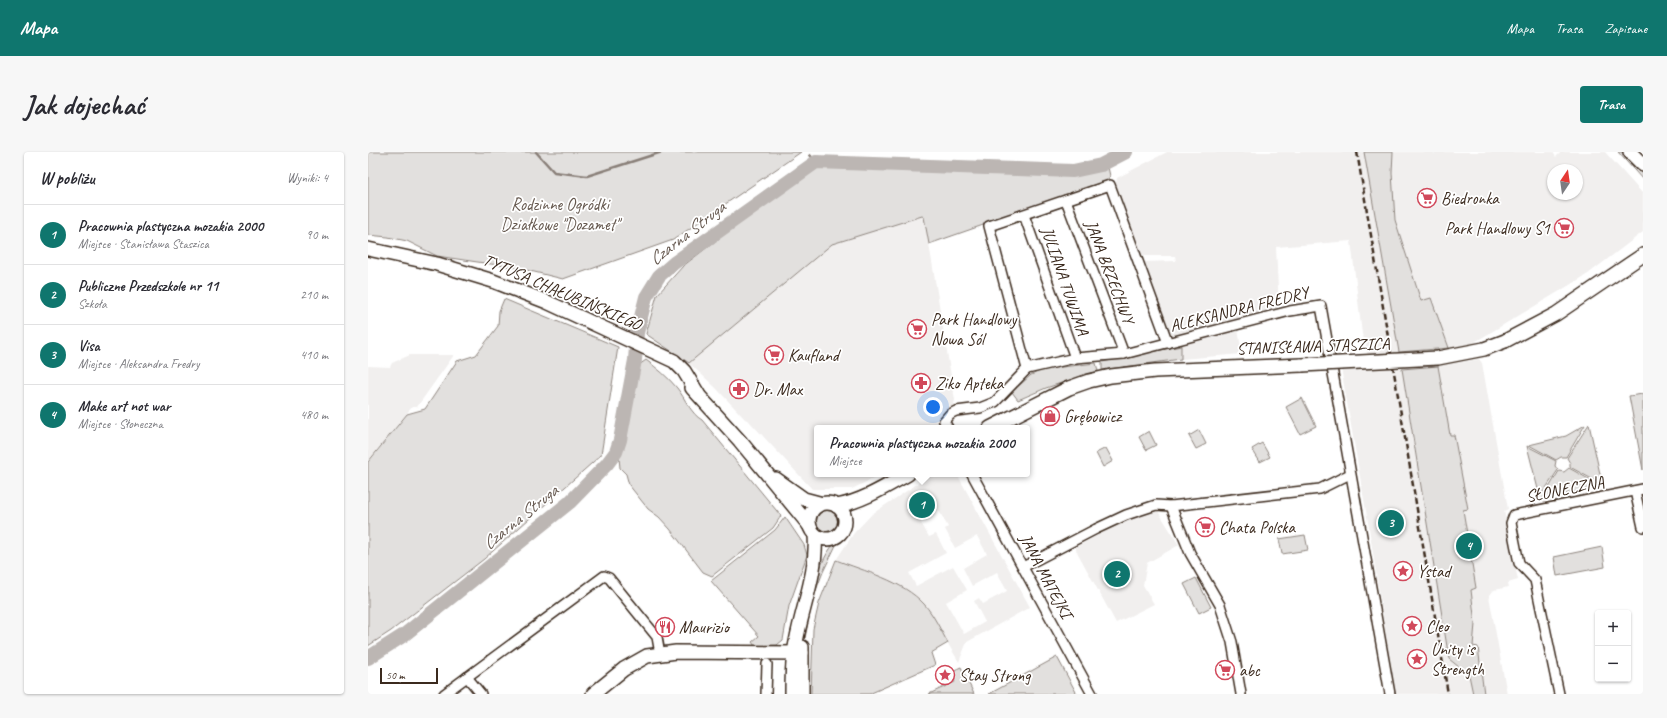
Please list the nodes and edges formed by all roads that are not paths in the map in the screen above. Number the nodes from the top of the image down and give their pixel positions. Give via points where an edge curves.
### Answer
1 (1630, 152) edge
2 (1643, 165) edge
3 (1066, 200) junction
4 (1024, 215) junction
5 (368, 249) edge
6 (1643, 250) edge
7 (1643, 255) edge
8 (1625, 267) junction
9 (1168, 343) junction
10 (1124, 354) junction
11 (1075, 358) junction
12 (1027, 369) junction
13 (946, 425) edge
14 (996, 425) edge
15 (764, 470) junction
16 (1350, 474) junction
17 (903, 477) edge
18 (974, 477) edge
19 (1639, 490) edge
20 (875, 493) junction
21 (819, 503) junction
22 (837, 506) junction
23 (1171, 506) junction
24 (845, 522) junction
25 (1643, 527) edge
26 (812, 530) junction
27 (831, 539) junction
28 (1023, 567) junction
29 (810, 584) junction
30 (798, 653) junction
31 (660, 654) junction
32 (767, 664) dead end
33 (467, 677) junction
34 (444, 694) edge
35 (481, 694) edge
36 (594, 694) edge
37 (766, 694) edge
38 (792, 694) edge
39 (802, 694) edge
40 (1092, 694) edge
41 (1241, 694) edge
42 (1390, 694) edge
43 (1559, 694) edge

1 - 2 street
3 - 4 street
3 - 9 street via 1110,185
3 - 10 street, JANA BRZECHWY
4 - 11 street, JULIANA TUWIMA
4 - 12 street via 989,226
5 - 15 street, TYTUSA CHAŁUBIŃSKIEGO via 437,264 493,281 547,302 674,361 684,371 698,394
6 - 8 street, STANISŁAWA STASZICA
7 - 8 street, STANISŁAWA STASZICA
8 - 14 street, STANISŁAWA STASZICA, bridge via 1556,314 1484,349 1438,358 1155,371 1111,376 1063,391
9 - 10 street, ALEKSANDRA FREDRY
9 - 16 street, ALEKSANDRA FREDRY via 1290,311 1321,306
10 - 11 street, ALEKSANDRA FREDRY
11 - 12 street, ALEKSANDRA FREDRY
12 - 13 street via 995,402 980,408 956,411 944,421
15 - 21 street, TYTUSA CHAŁUBIŃSKIEGO via 804,499
15 - 26 street, TYTUSA CHAŁUBIŃSKIEGO
16 - 23 street via 1320,489
16 - 42 street, ALEKSANDRA FREDRY
17 - 20 street
18 - 28 street, JANA MATEJKI
19 - 25 street
19 - 43 street, SŁONECZNA via 1514,515 1511,523 1519,563 1535,580
20 - 22 street
20 - 24 street via 852,512
21 - 22 street
21 - 26 street via 810,514
22 - 24 street via 842,511
23 - 28 street via 1156,505 1126,515
23 - 41 street via 1190,553 1222,610 1232,642
24 - 27 street via 840,533
26 - 27 street via 819,538
26 - 29 street via 816,545
27 - 29 street
28 - 40 street, JANA MATEJKI
29 - 30 street via 802,617
30 - 31 street
30 - 38 street
30 - 39 street
31 - 33 street via 657,637 609,578 604,576
31 - 36 street via 637,660
32 - 37 street
33 - 34 street
33 - 35 street

